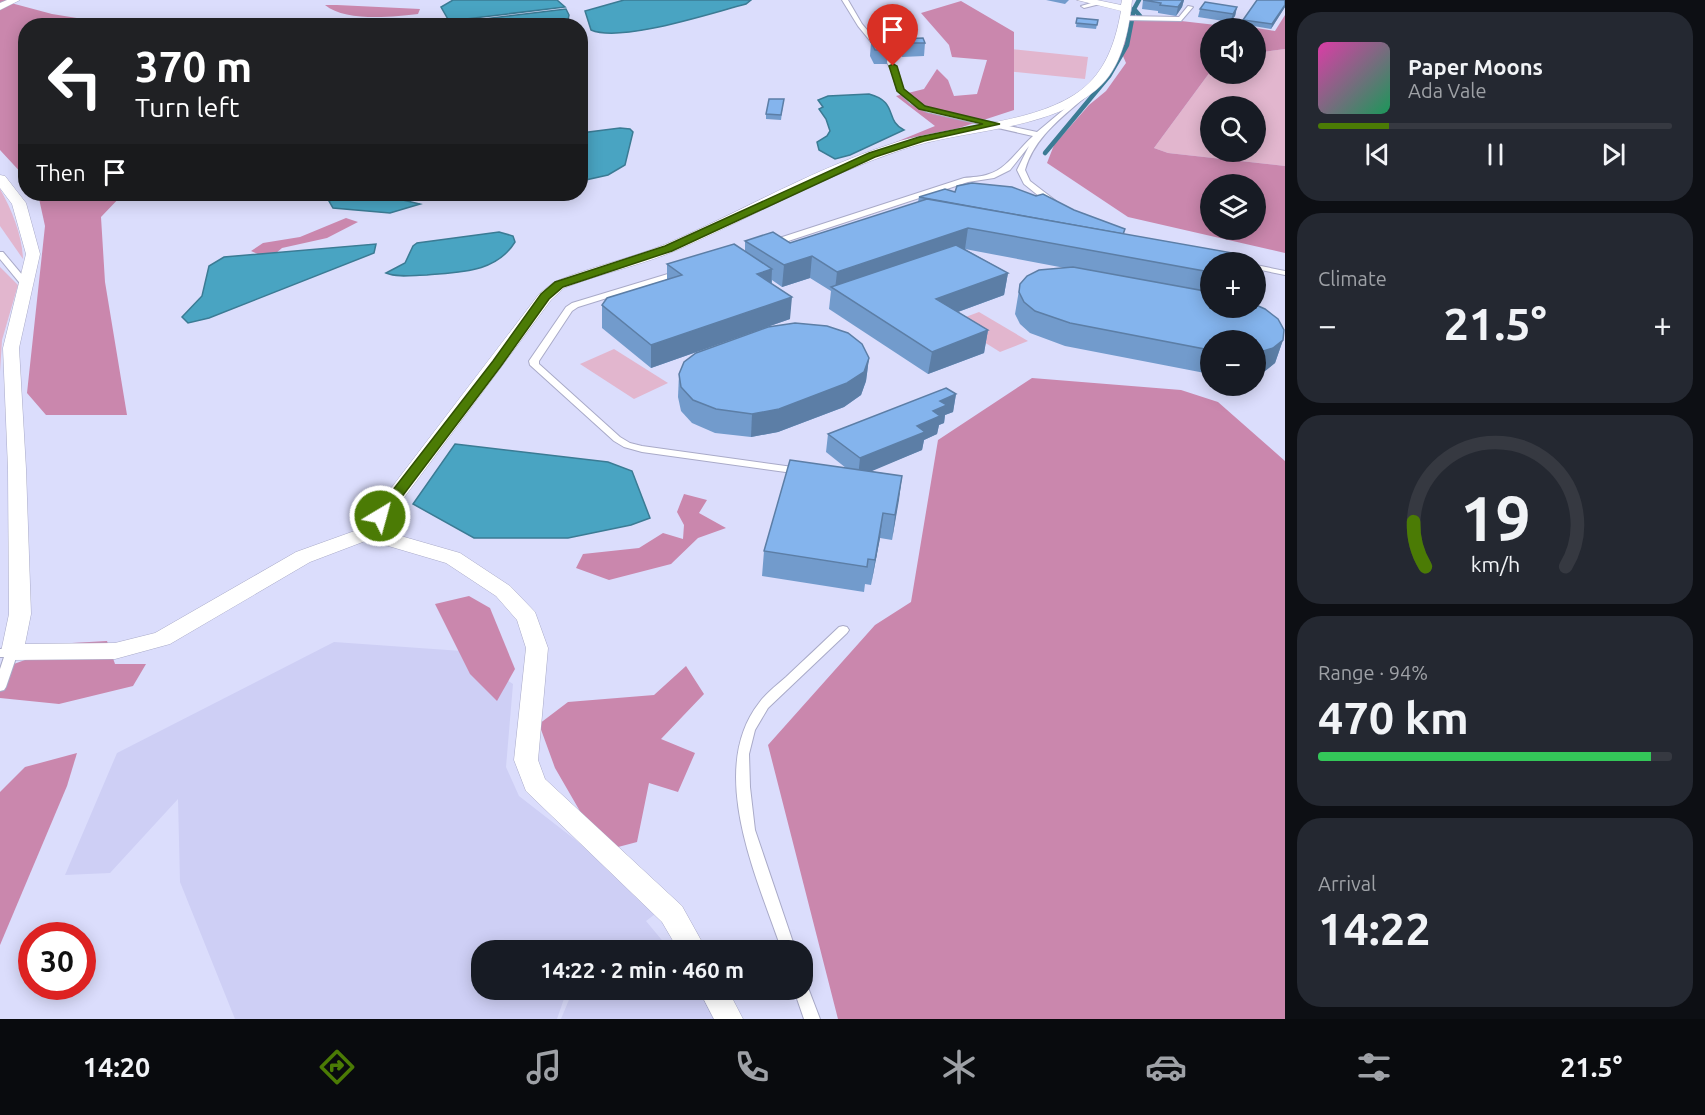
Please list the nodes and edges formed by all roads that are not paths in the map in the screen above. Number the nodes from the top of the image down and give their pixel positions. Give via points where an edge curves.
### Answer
1 (15, 0) edge
2 (844, 0) edge
3 (1083, 3) edge
4 (0, 7) edge
5 (1190, 7) dead end
6 (1126, 9) edge
7 (1087, 92) junction
8 (995, 124) junction
9 (1039, 135) junction
10 (989, 176) junction
11 (0, 179) edge
12 (1027, 182) junction
13 (986, 186) edge
14 (950, 187) junction
15 (976, 188) edge
16 (1024, 191) edge
17 (1033, 197) edge
18 (768, 244) edge
19 (0, 254) edge
20 (688, 269) edge
21 (1266, 269) edge
22 (1285, 273) edge
23 (26, 285) junction
24 (807, 472) edge
25 (367, 533) junction
26 (843, 630) dead end
27 (6, 652) edge
28 (0, 687) edge
29 (687, 940) edge
30 (785, 940) edge
31 (719, 1000) edge
32 (805, 1000) edge
33 (729, 1019) edge
34 (812, 1019) edge

1 - 4 street
2 - 8 lane via 888,58 900,90 912,102 929,111
3 - 6 street
5 - 6 lane via 1181,19
6 - 7 street via 1110,62 1100,80
7 - 8 street via 1061,105
7 - 9 lane
8 - 9 lane
8 - 25 street via 922,138 872,155 668,248 559,285 545,297
9 - 10 lane via 1007,168
9 - 12 lane via 1022,167
10 - 12 lane via 1013,176
10 - 13 lane via 984,180
10 - 14 lane
11 - 23 street via 19,203 33,254
12 - 16 lane via 1029,186
12 - 17 lane via 1055,204
14 - 15 lane
14 - 18 lane
19 - 23 lane
20 - 24 lane via 574,305 534,361 535,365 627,445
21 - 22 lane
23 - 27 street via 11,348 20,614
25 - 27 street via 303,557 162,639 115,651
25 - 29 street via 453,558 503,591 527,617 537,648 526,760 535,784 672,914
26 - 30 lane via 764,705 749,729 744,754 742,787 748,830
27 - 28 lane
31 - 33 street
32 - 34 lane

